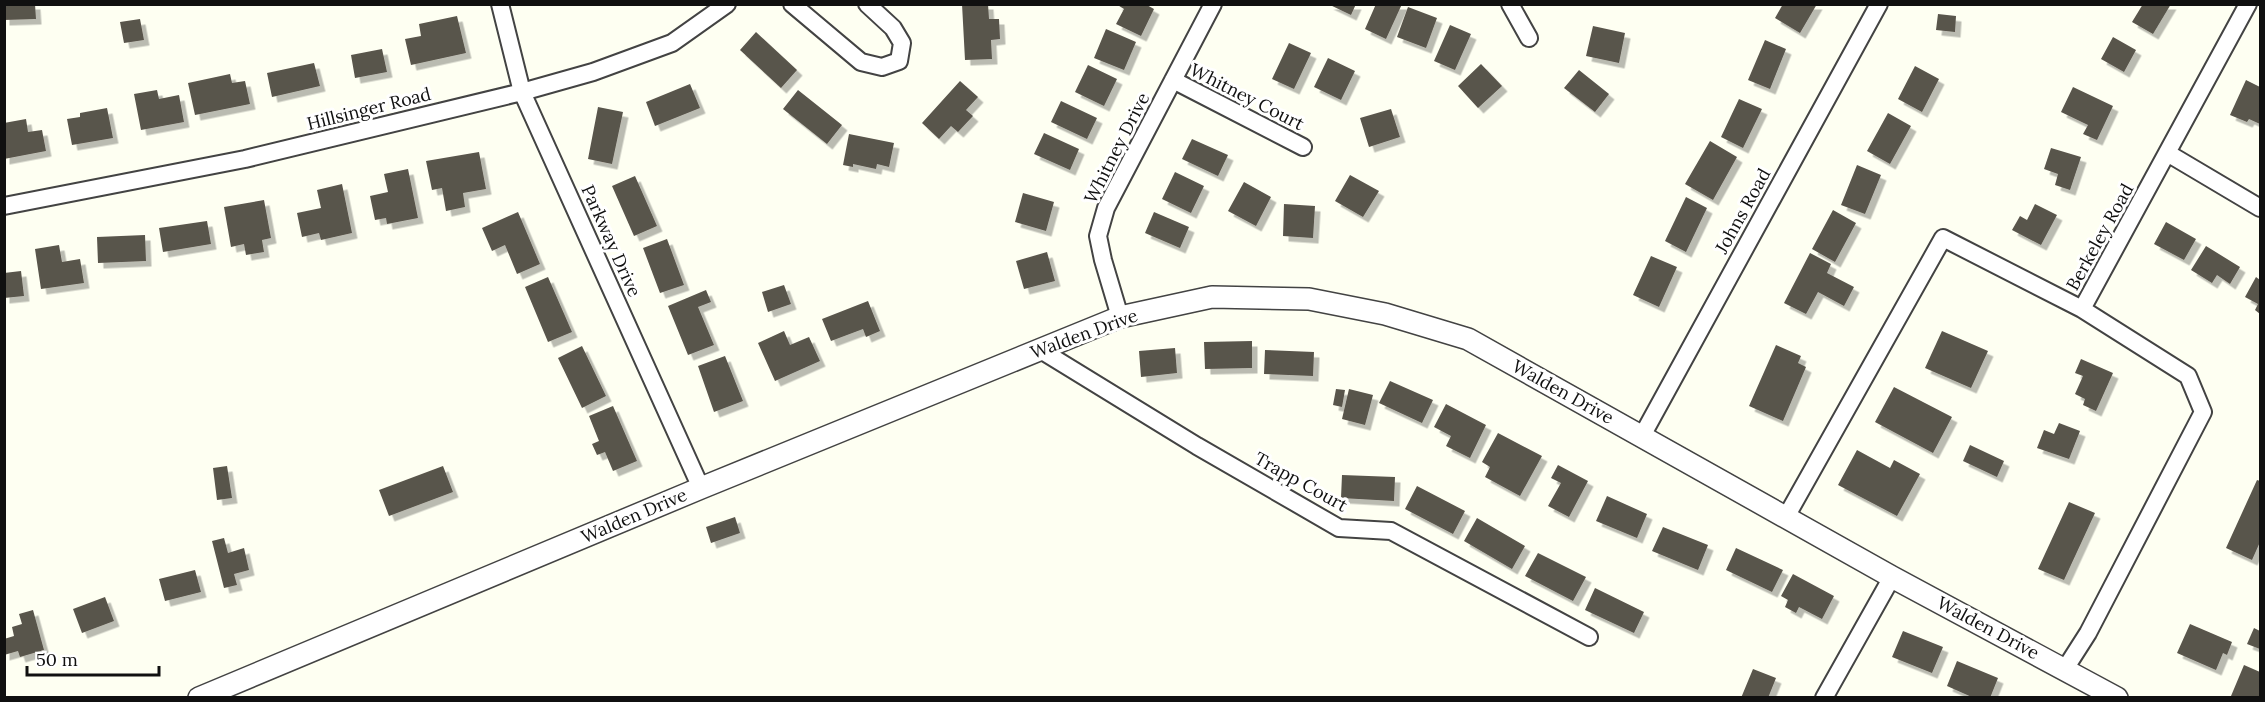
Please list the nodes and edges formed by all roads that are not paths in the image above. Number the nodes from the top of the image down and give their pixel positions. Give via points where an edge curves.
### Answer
1 (500, 4) edge
2 (727, 4) edge
3 (792, 4) edge
4 (867, 4) edge
5 (1213, 4) edge
6 (1509, 4) edge
7 (1879, 4) edge
8 (2248, 4) edge
9 (1529, 38) dead end
10 (1173, 80) junction
11 (522, 92) junction
12 (1303, 147) dead end
13 (2169, 154) junction
14 (4, 206) edge
15 (2260, 208) edge
16 (2082, 309) junction
17 (1120, 317) junction
18 (1039, 349) junction
19 (1641, 436) junction
20 (701, 488) junction
21 (1786, 517) junction
22 (1892, 577) junction
23 (1589, 636) dead end
24 (2065, 669) junction
25 (199, 698) edge
26 (1824, 698) edge
27 (2117, 698) edge

1 - 11 street, Parkway Drive
2 - 11 street, Hillsinger Road via 672,43 593,72
3 - 4 street via 861,62 882,67 899,60 902,44 893,28
5 - 10 street, Whitney Drive
6 - 9 street
7 - 19 street, Johns Road
8 - 13 street, Berkeley Road
10 - 12 street, Whitney Court
10 - 17 street, Whitney Drive via 1106,208 1098,236
11 - 14 street, Hillsinger Road via 244,159
11 - 20 street, Parkway Drive
13 - 15 street
13 - 16 street, Berkeley Road
16 - 21 street via 1943,238
16 - 24 street, Berkeley Road via 2188,376 2203,412 2088,633
17 - 18 street, Walden Drive
17 - 19 street, Walden Drive via 1212,297 1309,299 1385,314 1468,339
18 - 20 street, Walden Drive
18 - 23 street, Trapp Court via 1339,528 1391,531
19 - 21 street, Walden Drive
20 - 25 street, Walden Drive
21 - 22 street, Walden Drive
22 - 24 street, Walden Drive
22 - 26 street
24 - 27 street, Walden Drive

